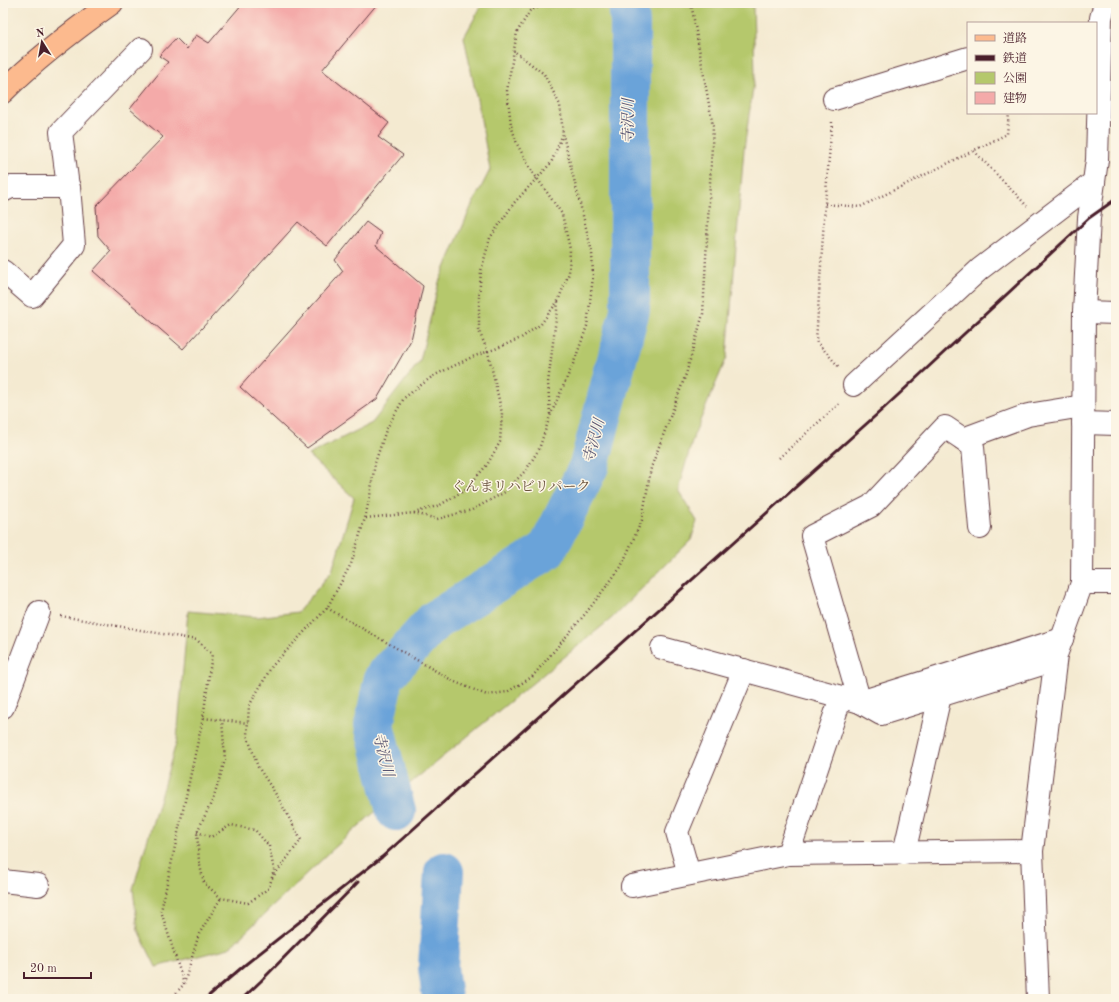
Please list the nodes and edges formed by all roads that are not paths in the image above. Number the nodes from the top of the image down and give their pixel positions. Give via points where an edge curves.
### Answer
1 (112, 3) edge
2 (1101, 14) edge
3 (141, 49) dead end
4 (967, 58) edge
5 (3, 92) edge
6 (834, 99) road end
7 (1094, 182) junction
8 (68, 187) junction
9 (3, 191) edge
10 (3, 271) edge
11 (1084, 312) junction
12 (1116, 312) edge
13 (854, 385) road end
14 (1083, 415) junction
15 (1116, 424) edge
16 (963, 439) junction
17 (980, 528) dead end
18 (1082, 583) junction
19 (1116, 583) edge
20 (39, 612) road end
21 (1062, 639) junction
22 (662, 648) dead end
23 (1055, 660) junction
24 (744, 670) junction
25 (7, 684) edge
26 (940, 696) junction
27 (850, 700) junction
28 (3, 707) edge
29 (1032, 851) junction
30 (904, 852) junction
31 (788, 854) junction
32 (689, 874) junction
33 (3, 882) edge
34 (38, 885) dead end
35 (632, 886) dead end
36 (1038, 999) edge

1 - 5 main road via 28,68
2 - 7 street via 1097,160
3 - 8 street via 61,132
4 - 6 street
7 - 11 street via 1089,218
7 - 13 street via 980,269
8 - 9 street via 11,187
8 - 10 street via 74,245 32,296
11 - 12 street
11 - 14 street
14 - 15 street
14 - 16 street via 1028,415
14 - 18 street
16 - 17 street via 973,447
16 - 27 street via 945,427 871,506 812,536
18 - 19 street
18 - 21 street
20 - 25 street
21 - 23 street
21 - 27 street
22 - 24 street
23 - 26 street
23 - 29 street
24 - 27 street
24 - 32 street via 677,832
25 - 28 street
26 - 27 street via 881,714
26 - 30 street
27 - 31 street
29 - 30 street
29 - 36 street
30 - 31 street
31 - 32 street
32 - 35 street
33 - 34 street

